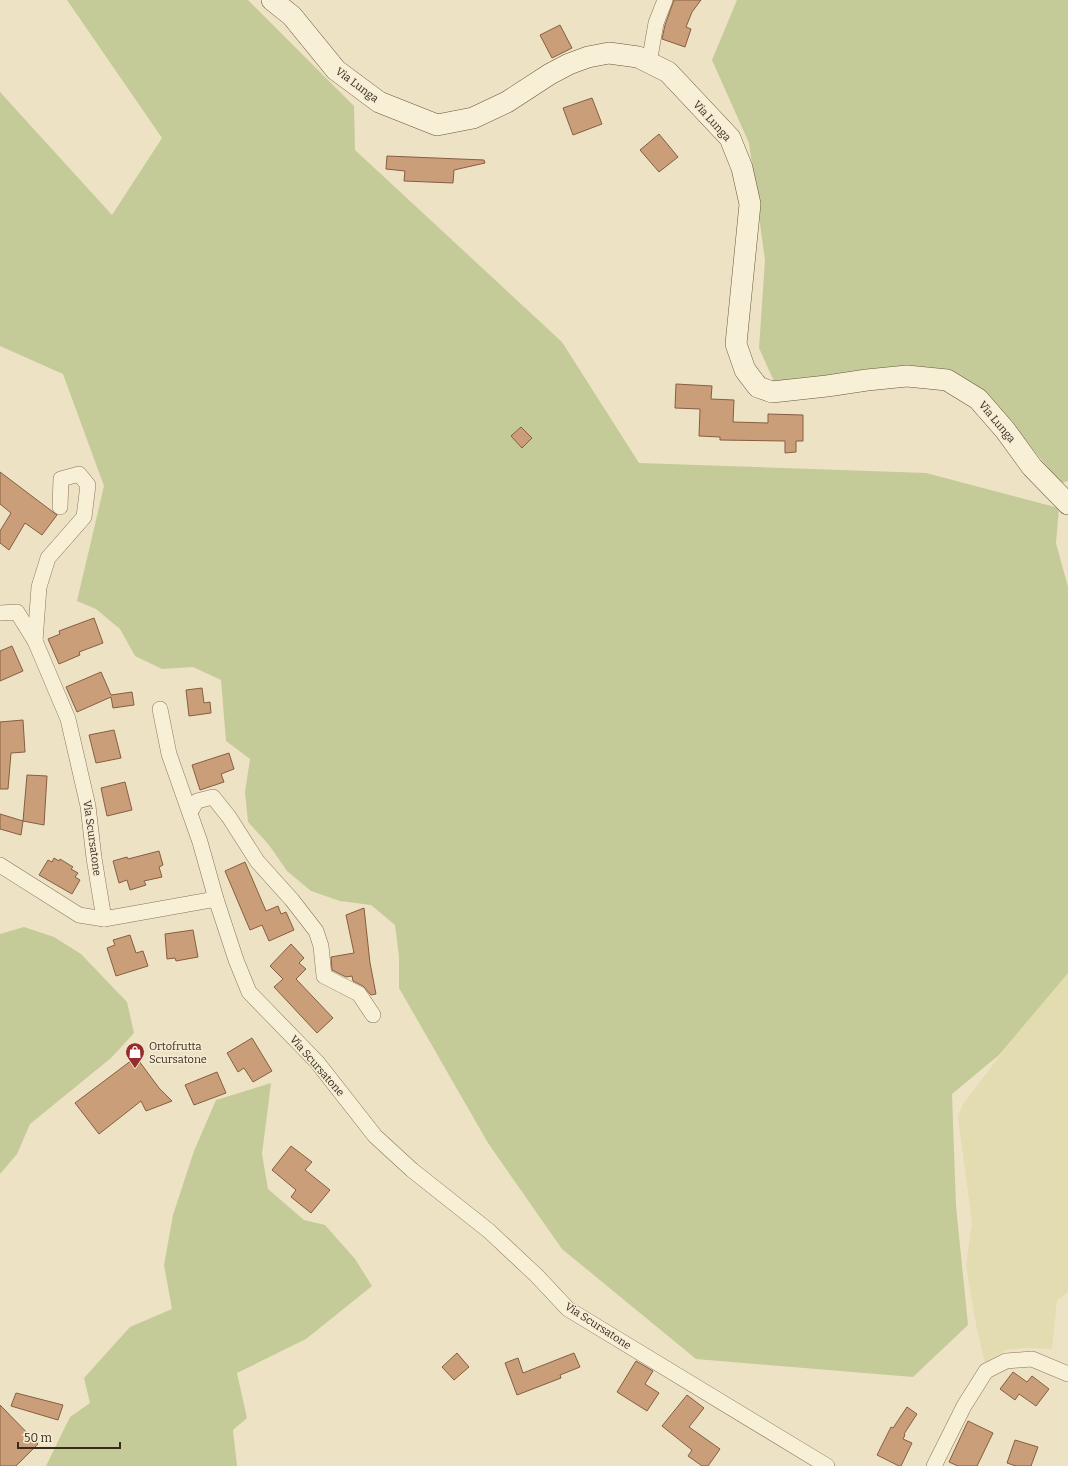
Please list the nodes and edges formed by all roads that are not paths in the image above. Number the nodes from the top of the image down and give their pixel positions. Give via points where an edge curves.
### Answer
1 (272, 0) edge
2 (665, 0) edge
3 (649, 63) junction
4 (1068, 504) edge
5 (60, 507) dead end
6 (0, 612) edge
7 (35, 641) junction
8 (160, 709) dead end
9 (190, 812) junction
10 (0, 865) edge
11 (216, 899) junction
12 (104, 919) junction
13 (373, 1015) dead end
14 (1068, 1374) edge
15 (827, 1466) edge
16 (934, 1466) edge

1 - 3 street, Via Lunga via 292,16 336,70 379,102 437,125 473,118 507,102 550,74 588,57 610,53 638,57
2 - 3 street via 656,23
3 - 4 street, Via Lunga via 668,72 730,138 742,168 750,204 736,344 745,370 758,387 772,392 907,376 947,380 978,398 1032,467
5 - 7 street via 61,479 79,474 88,485 84,517 48,558 39,587
6 - 7 street, Via Scursatone via 17,612
7 - 12 street, Via Scursatone via 68,719 88,806
8 - 9 street, Via Scursatone via 169,754
9 - 11 street, Via Scursatone
9 - 13 street via 197,801 213,797 257,860 316,931 321,946 324,976 359,994
10 - 12 street via 80,916
11 - 12 street
11 - 15 street, Via Scursatone via 249,992 317,1062 375,1136 412,1170 489,1231 568,1309
14 - 16 street via 1032,1359 1006,1361 986,1371 964,1406

